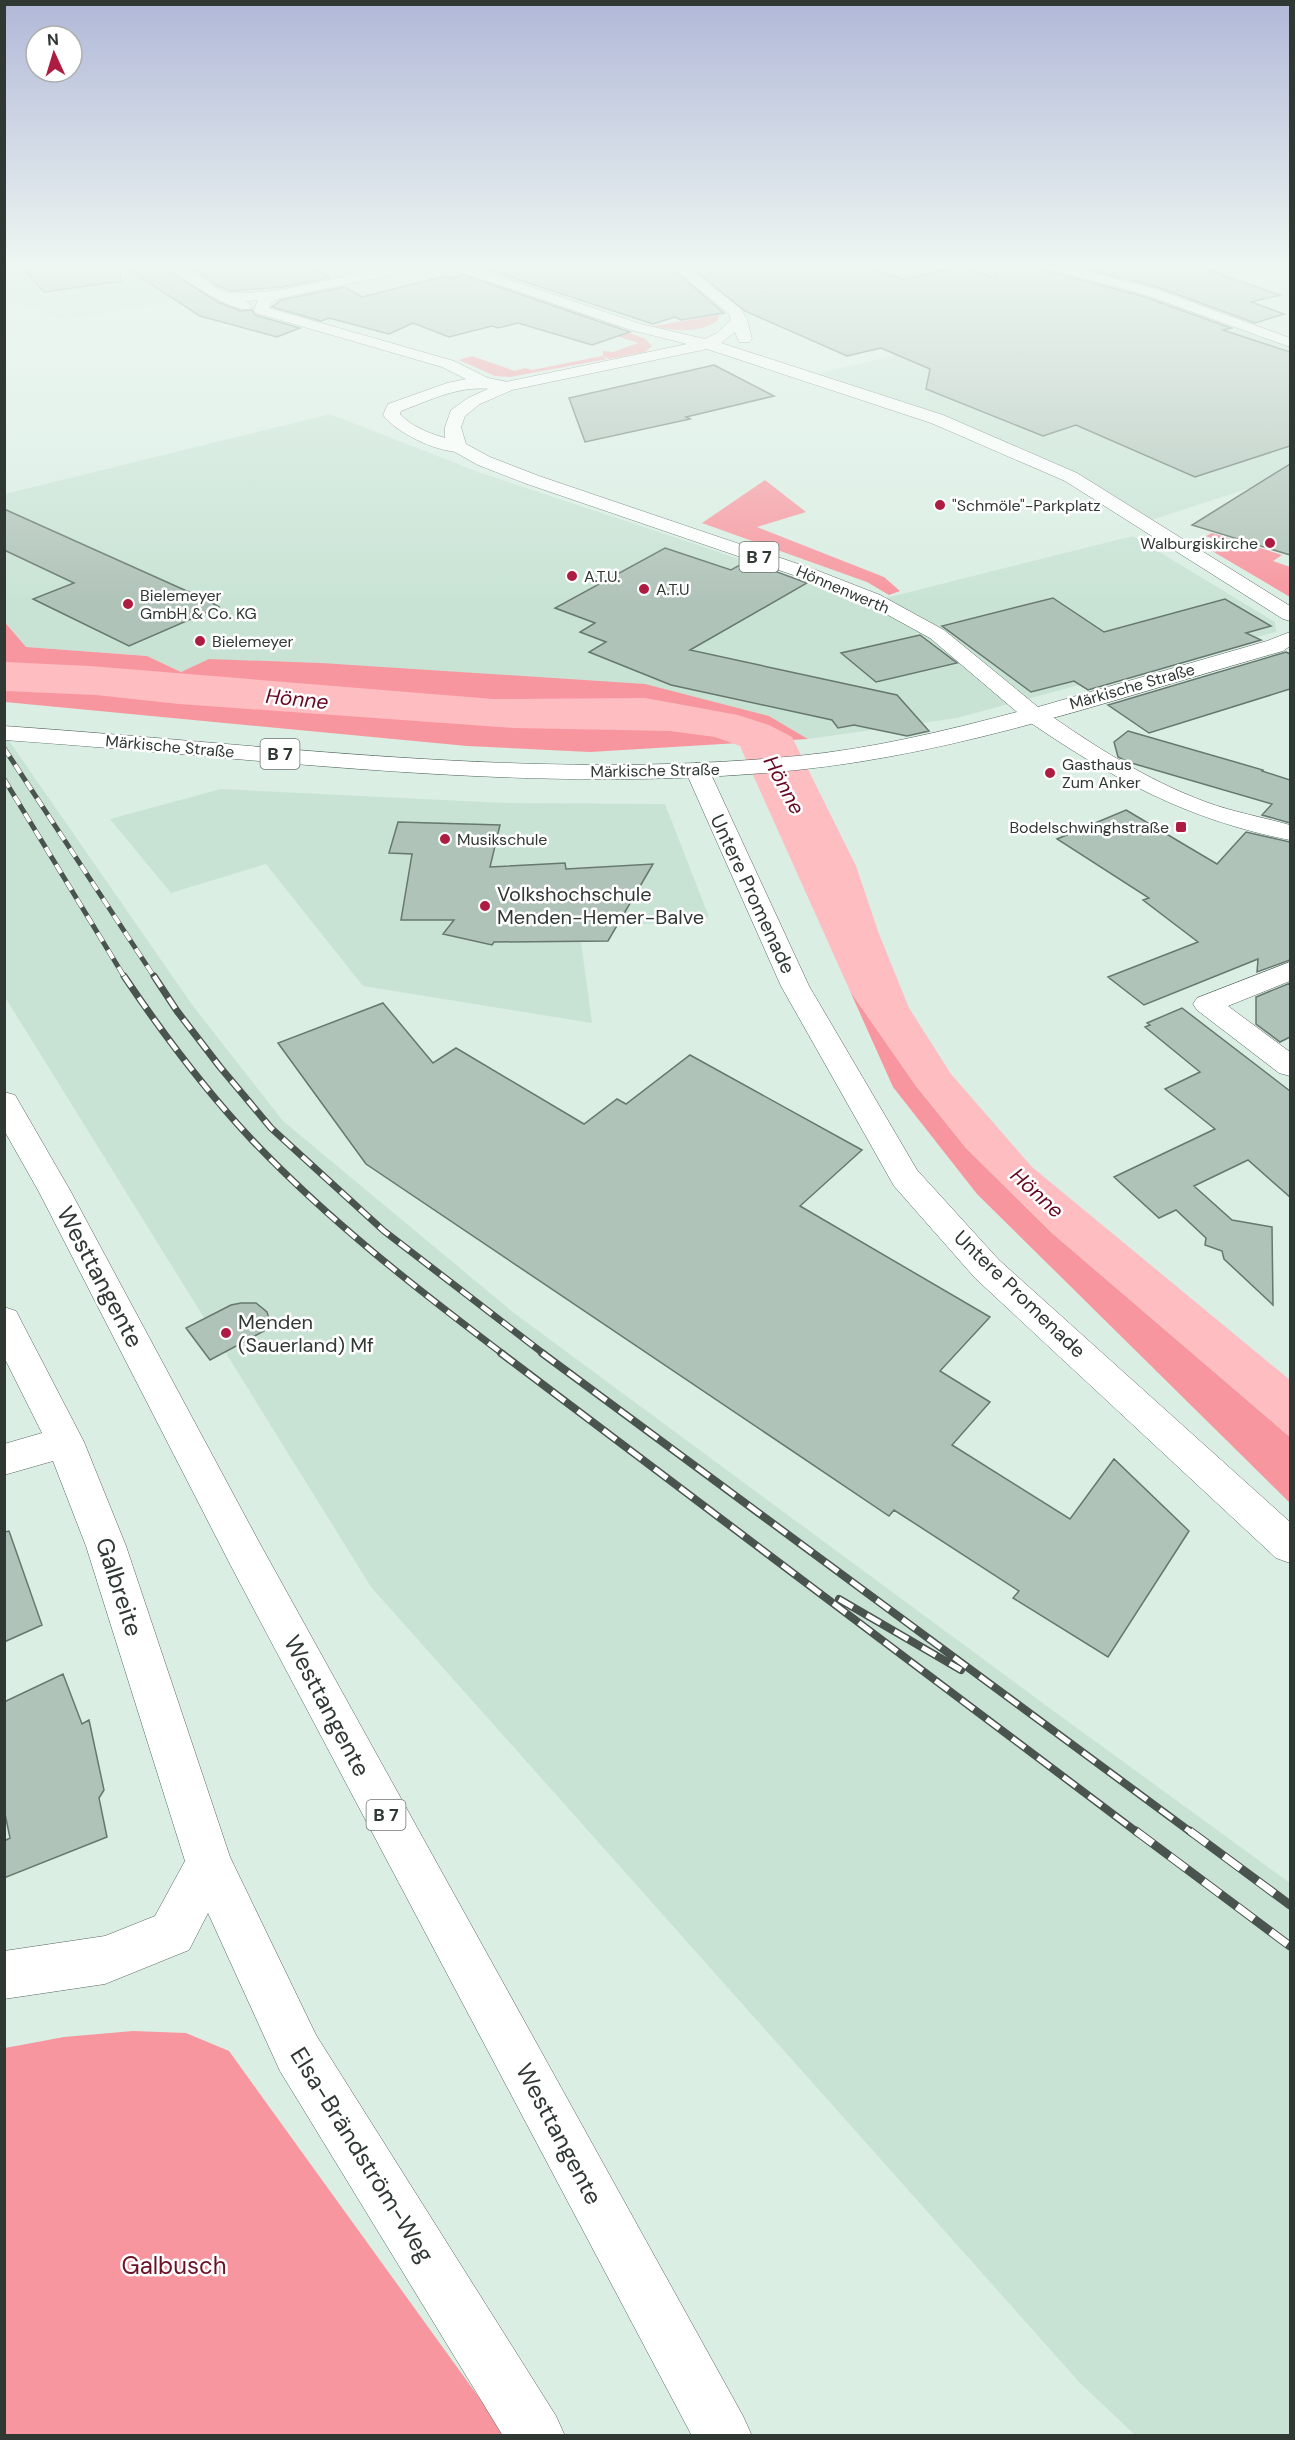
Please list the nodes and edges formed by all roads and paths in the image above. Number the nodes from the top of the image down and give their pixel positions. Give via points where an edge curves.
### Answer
1 (476, 378) edge
2 (548, 378) edge
3 (816, 378) edge
4 (484, 382) junction
5 (507, 386) junction
6 (459, 447) junction
7 (1290, 615) edge
8 (1285, 644) edge
9 (1033, 714) junction
10 (4, 734) edge
11 (708, 770) junction
12 (1290, 833) edge
13 (1290, 971) edge
14 (1290, 1066) edge
15 (4, 1102) edge
16 (4, 1320) edge
17 (65, 1442) junction
18 (4, 1460) edge
19 (1290, 1546) edge
20 (208, 1864) junction
21 (4, 1975) edge
22 (536, 2436) edge
23 (723, 2436) edge

1 - 4 main road
2 - 5 main road
3 - 7 main road via 937,419 1071,477
4 - 5 main road
4 - 6 main road, Hönnenwerth via 453,386 391,411 400,423 431,439
5 - 6 main road via 474,401 457,414 453,427
6 - 9 main road, Hönnenwerth / B 7 via 533,480 873,599 938,634
8 - 9 main road, Märkische Straße / B 7
9 - 11 main road, Märkische Straße / B 7 via 951,736 852,755
9 - 12 main road via 1150,787 1199,807
10 - 11 main road, Märkische Straße / B 7 via 515,771
11 - 19 main road, Untere Promenade via 795,986 905,1178 987,1269
13 - 14 main road via 1207,1004
15 - 23 main road, Westtangente / B 7
16 - 17 main road, Galbreite
17 - 18 main road
17 - 20 main road, Galbreite via 106,1546
20 - 21 main road via 172,1933 105,1960
20 - 22 main road, Elsa-Brändström-Weg via 298,2053

